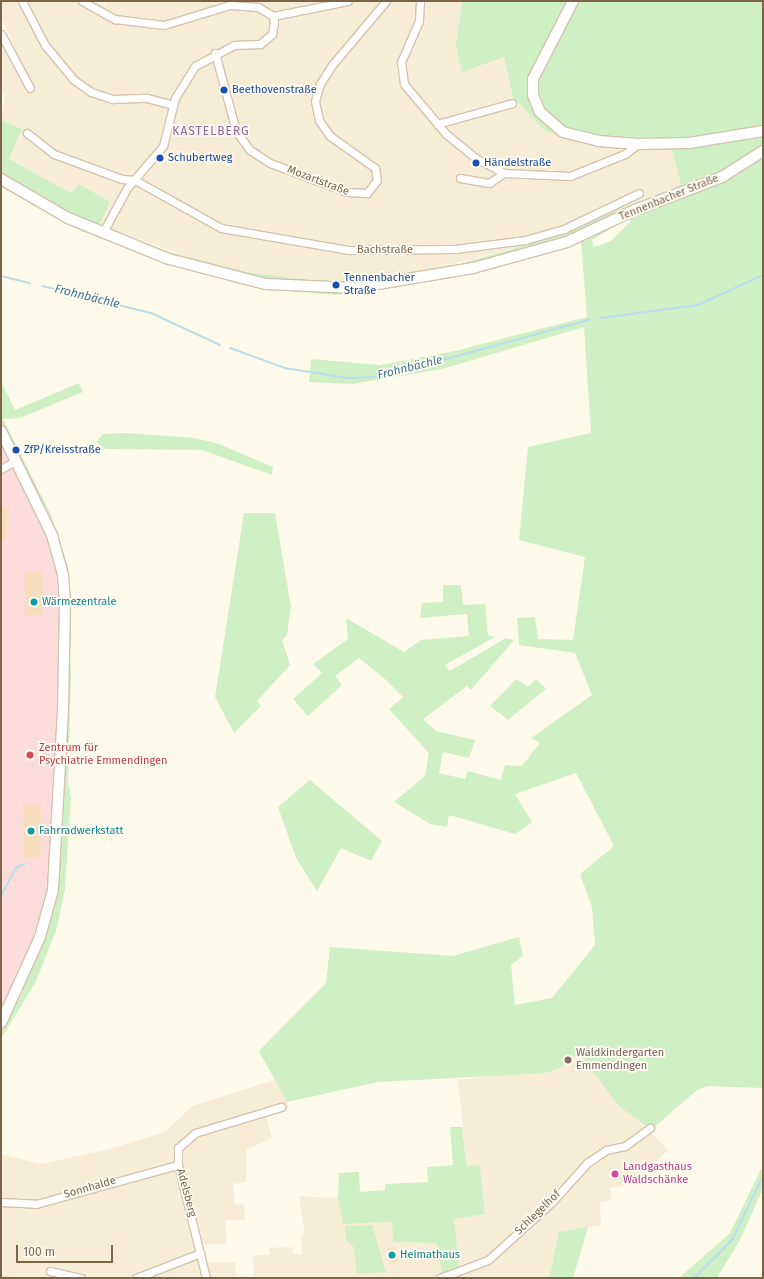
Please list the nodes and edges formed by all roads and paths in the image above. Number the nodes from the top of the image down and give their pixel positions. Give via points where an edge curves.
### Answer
1 (22, 1) edge
2 (82, 1) edge
3 (348, 1) edge
4 (386, 1) edge
5 (420, 1) edge
6 (573, 1) edge
7 (273, 16) junction
8 (1, 34) edge
9 (215, 52) junction
10 (30, 88) dead end
11 (512, 103) dead end
12 (173, 105) junction
13 (437, 124) junction
14 (763, 131) edge
15 (26, 133) dead end
16 (638, 144) junction
17 (763, 151) edge
18 (504, 173) junction
19 (460, 178) dead end
20 (1, 179) edge
21 (135, 180) junction
22 (639, 193) dead end
23 (102, 234) junction
24 (1, 431) edge
25 (15, 461) junction
26 (1, 468) edge
27 (1, 1023) edge
28 (281, 1107) dead end
29 (650, 1128) dead end
30 (178, 1164) junction
31 (1, 1202) edge
32 (200, 1253) junction
33 (50, 1271) dead end
34 (81, 1278) edge
35 (136, 1278) edge
36 (206, 1278) edge
37 (440, 1278) edge

1 - 12 street via 46,45 74,80 91,92 113,99 147,98
2 - 7 street via 115,19 164,25 230,5 258,8
3 - 7 street
4 - 9 street, Mozartstraße via 332,65 320,84 315,101 319,120 330,136 375,168 377,180 367,194 347,192 270,162 250,150 236,131
5 - 13 street via 419,21 401,62 400,72 411,94
6 - 16 street via 533,79 536,102 551,123 570,137
7 - 9 street via 272,34 260,44 234,45
8 - 10 street
9 - 12 street via 195,66
11 - 13 street
12 - 21 street via 163,146
13 - 18 street via 465,151
14 - 16 street via 689,143
15 - 21 street via 54,154 81,165
16 - 18 street via 626,154 570,176
17 - 23 street, Tennenbacher Straße via 722,177 635,210 567,242 473,268 377,286 318,289 266,284 169,259
18 - 19 street via 489,183
20 - 23 street, Tennenbacher Straße
21 - 22 street, Bachstraße via 221,228 349,250 455,249 525,240 564,228
21 - 23 street
24 - 25 street
25 - 26 street
25 - 27 street via 47,521 59,556 65,604 64,692 53,890 40,937
28 - 30 street, Adelsberg via 188,1136 178,1148
29 - 37 street, Schlegelhof via 625,1146 606,1150 587,1163 552,1202 488,1260
30 - 31 street, Sonnhalde via 36,1204
30 - 32 street, Adelsberg
32 - 35 street
32 - 36 street, Adelsberg
33 - 34 street

